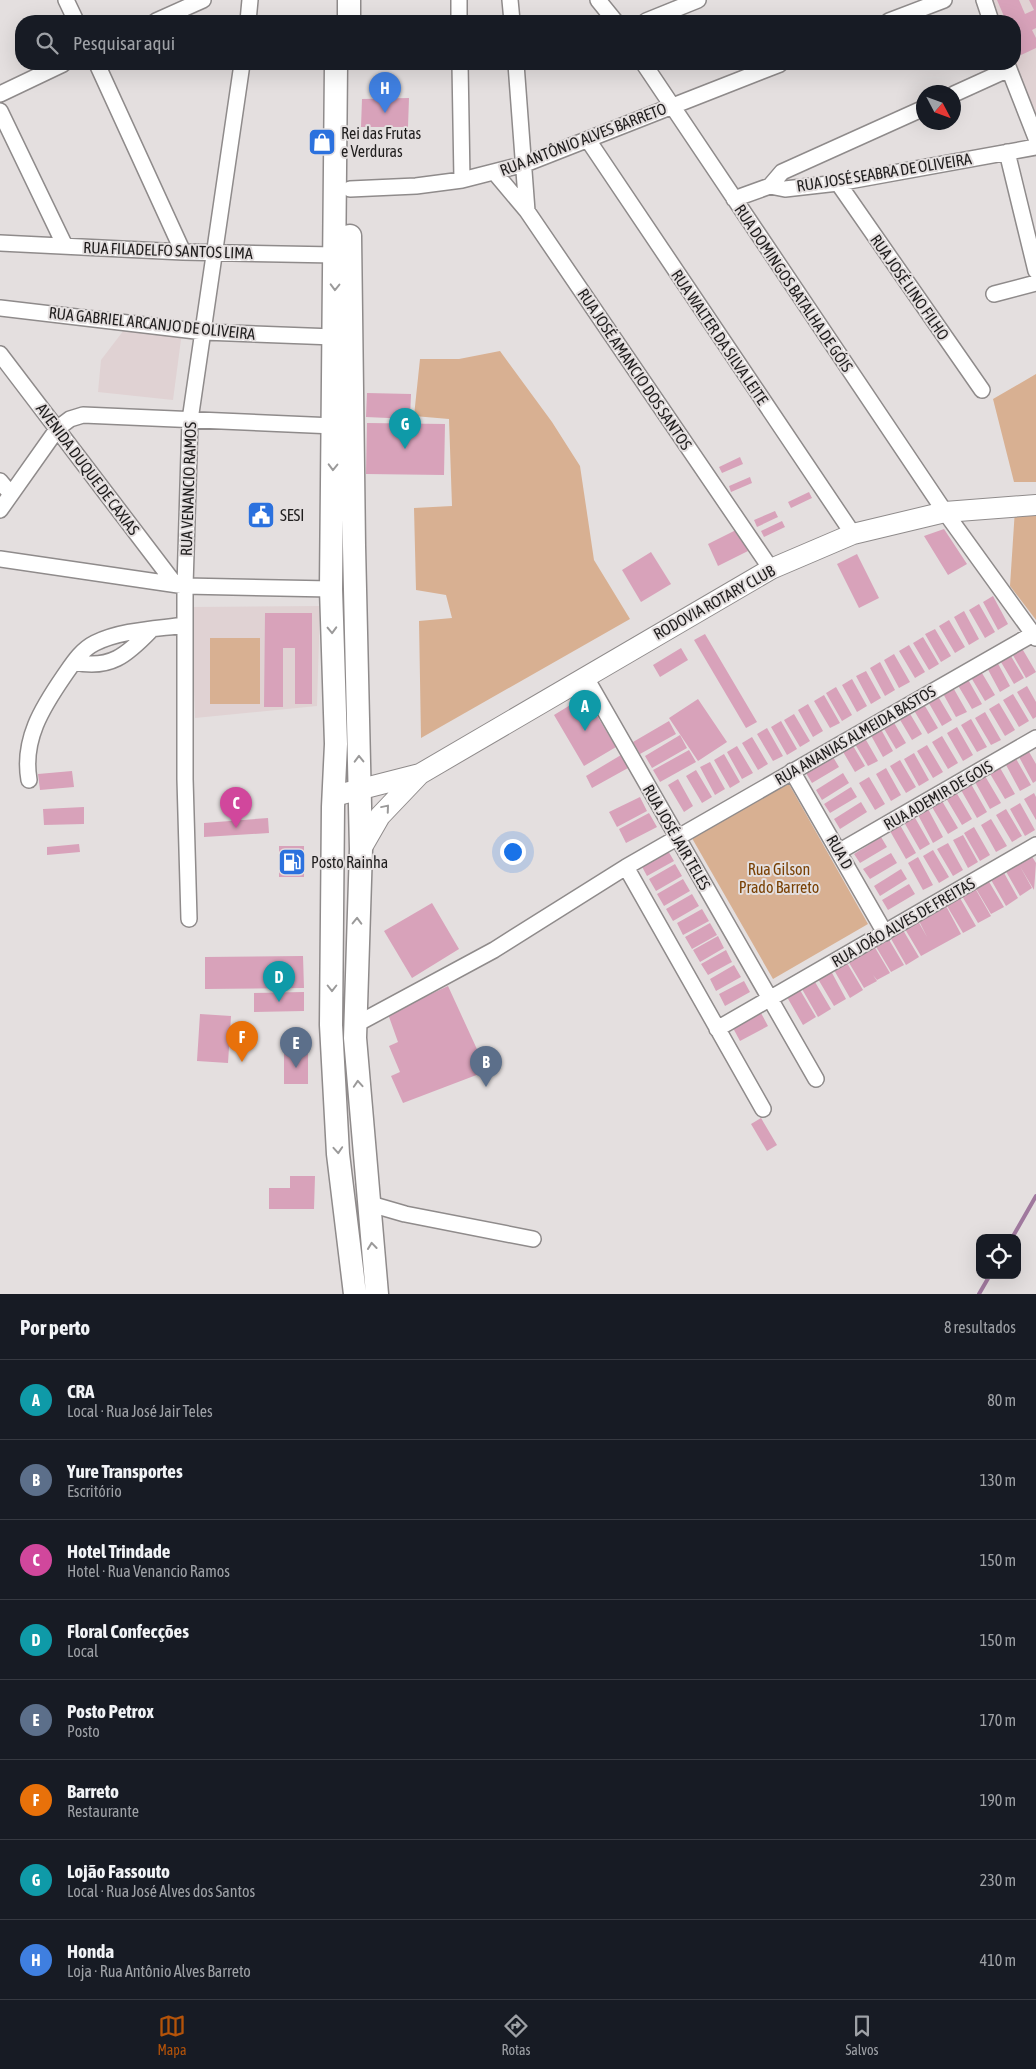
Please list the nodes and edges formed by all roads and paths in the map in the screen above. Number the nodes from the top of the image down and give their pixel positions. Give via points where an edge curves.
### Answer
1 (66, 0) edge
2 (203, 0) edge
3 (336, 0) edge
4 (349, 0) edge
5 (459, 0) edge
6 (510, 0) edge
7 (598, 0) edge
8 (698, 0) edge
9 (944, 0) edge
10 (984, 0) edge
11 (73, 15) edge
12 (169, 15) edge
13 (336, 15) edge
14 (349, 15) edge
15 (459, 15) edge
16 (511, 15) edge
17 (610, 15) edge
18 (661, 15) edge
19 (905, 15) edge
20 (989, 15) edge
21 (51, 70) edge
22 (99, 70) edge
23 (241, 70) edge
24 (336, 70) edge
25 (350, 70) edge
26 (460, 70) edge
27 (517, 70) edge
28 (648, 70) edge
29 (765, 70) edge
30 (1002, 70) edge
31 (1009, 70) edge
32 (961, 90) edge
33 (0, 94) edge
34 (672, 106) junction
35 (0, 111) edge
36 (916, 112) edge
37 (1036, 138) edge
38 (588, 140) junction
39 (1036, 147) edge
40 (1007, 152) junction
41 (525, 164) junction
42 (495, 173) junction
43 (462, 180) junction
44 (838, 183) junction
45 (770, 186) junction
46 (350, 190) junction
47 (734, 199) junction
48 (528, 211) junction
49 (0, 243) edge
50 (65, 246) junction
51 (183, 252) junction
52 (215, 252) junction
53 (335, 255) junction
54 (1036, 271) edge
55 (1036, 283) edge
56 (994, 294) dead end
57 (0, 308) edge
58 (204, 332) junction
59 (334, 338) junction
60 (0, 354) edge
61 (982, 390) dead end
62 (190, 420) junction
63 (334, 426) junction
64 (58, 428) junction
65 (0, 481) edge
66 (10, 493) junction
67 (1036, 505) edge
68 (0, 510) edge
69 (945, 512) junction
70 (853, 534) junction
71 (354, 546) junction
72 (331, 549) junction
73 (0, 559) edge
74 (771, 569) junction
75 (180, 585) junction
76 (331, 589) junction
77 (185, 625) junction
78 (151, 630) junction
79 (1035, 636) edge
80 (74, 662) junction
81 (584, 676) junction
82 (1036, 738) edge
83 (792, 771) junction
84 (420, 774) junction
85 (29, 780) dead end
86 (360, 790) junction
87 (334, 796) junction
88 (677, 838) junction
89 (1036, 845) edge
90 (361, 849) junction
91 (840, 851) junction
92 (626, 867) junction
93 (189, 919) dead end
94 (885, 933) junction
95 (770, 998) junction
96 (332, 1013) junction
97 (355, 1019) junction
98 (717, 1029) junction
99 (816, 1079) dead end
100 (763, 1108) dead end
101 (367, 1204) junction
102 (533, 1239) dead end
103 (355, 1294) edge
104 (377, 1294) edge

1 - 11 street
2 - 12 street
3 - 13 main road
4 - 14 main road
5 - 15 street
6 - 16 street
7 - 17 street
8 - 18 street
9 - 19 street
10 - 20 street
21 - 33 street
22 - 51 street
23 - 52 street, RUA VENANCIO RAMOS
24 - 53 main road
25 - 46 main road
26 - 43 street
27 - 41 street
28 - 34 street, RUA DOMINGOS BATALHA DE GÓIS
29 - 34 street, RUA ANTÔNIO ALVES BARRETO
30 - 32 street
31 - 37 street
34 - 38 street, RUA ANTÔNIO ALVES BARRETO
34 - 47 street, RUA DOMINGOS BATALHA DE GÓIS
35 - 50 street
36 - 45 street via 782,172
38 - 41 street, RUA ANTÔNIO ALVES BARRETO
38 - 70 street, RUA WALTER DA SILVA LEITE
39 - 40 street, RUA JOSÉ SEABRA DE OLIVEIRA
40 - 44 street, RUA JOSÉ SEABRA DE OLIVEIRA
40 - 54 street
41 - 42 street, RUA ANTÔNIO ALVES BARRETO
41 - 48 street
42 - 43 street, RUA ANTÔNIO ALVES BARRETO
42 - 48 street, RUA JOSÉ AMANCIO DOS SANTOS
43 - 46 street, RUA ANTÔNIO ALVES BARRETO
44 - 45 street, RUA JOSÉ SEABRA DE OLIVEIRA via 785,189
44 - 61 street, RUA JOSÉ LINO FILHO
45 - 47 street, RUA JOSÉ SEABRA DE OLIVEIRA
46 - 71 main road
47 - 69 street, RUA DOMINGOS BATALHA DE GÓIS
48 - 74 street, RUA JOSÉ AMANCIO DOS SANTOS
49 - 50 street, RUA FILADELFO SANTOS LIMA
50 - 51 street, RUA FILADELFO SANTOS LIMA
51 - 52 street, RUA FILADELFO SANTOS LIMA
52 - 53 street, RUA FILADELFO SANTOS LIMA
52 - 58 street, RUA VENANCIO RAMOS
53 -> 59 main road
55 - 56 street
57 - 58 street, RUA GABRIEL ARCANJO DE OLIVEIRA
58 - 59 street, RUA GABRIEL ARCANJO DE OLIVEIRA
58 - 62 street, RUA VENANCIO RAMOS
59 - 63 main road
60 - 64 street, AVENIDA DUQUE DE CAXIAS
62 - 63 street
62 - 64 street via 83,415
62 - 75 street, RUA VENANCIO RAMOS
63 -> 72 main road
64 - 66 street
64 - 75 street, AVENIDA DUQUE DE CAXIAS
65 - 66 street
66 - 68 street
67 - 69 main road, RODOVIA ROTARY CLUB
69 - 70 main road, RODOVIA ROTARY CLUB
69 - 79 street
70 - 74 main road, RODOVIA ROTARY CLUB
71 - 72 main road
86 -> 71 main road
72 - 76 main road
73 - 75 street
74 - 81 main road, RODOVIA ROTARY CLUB
75 - 76 street
75 - 77 street, RUA VENANCIO RAMOS
76 -> 87 main road via 336,744
77 - 78 street
77 - 93 street, RUA VENANCIO RAMOS
78 - 80 street via 104,639 81,652
78 - 80 street via 138,644 110,662 97,666
79 - 83 street, RUA ANANIAS ALMEIDA BASTOS
80 - 85 street via 34,724 26,765
81 - 84 main road, RODOVIA ROTARY CLUB
81 - 88 street, RUA JOSÉ JAIR TELES
82 - 91 street, RUA ADEMIR DE GOIS
83 - 88 street, RUA ANANIAS ALMEIDA BASTOS
83 - 91 street, RUA D
84 - 86 main road
90 -> 84 main road via 380,816
86 - 87 main road
86 - 90 main road
87 -> 96 main road
88 - 92 street, RUA ANANIAS ALMEIDA BASTOS
88 - 95 street, RUA JOSÉ JAIR TELES
89 - 94 street, RUA JOÃO ALVES DE FREITAS
97 -> 90 main road
91 - 94 street, RUA D
92 - 97 street, RUA ANANIAS ALMEIDA BASTOS via 494,950
92 - 98 street
94 - 95 street, RUA JOÃO ALVES DE FREITAS
95 - 98 street, RUA JOÃO ALVES DE FREITAS
95 - 99 street, RUA JOSÉ JAIR TELES
96 - 97 main road
96 -> 103 main road via 338,1154
101 -> 97 main road
98 - 100 street
101 - 102 street
104 -> 101 main road

